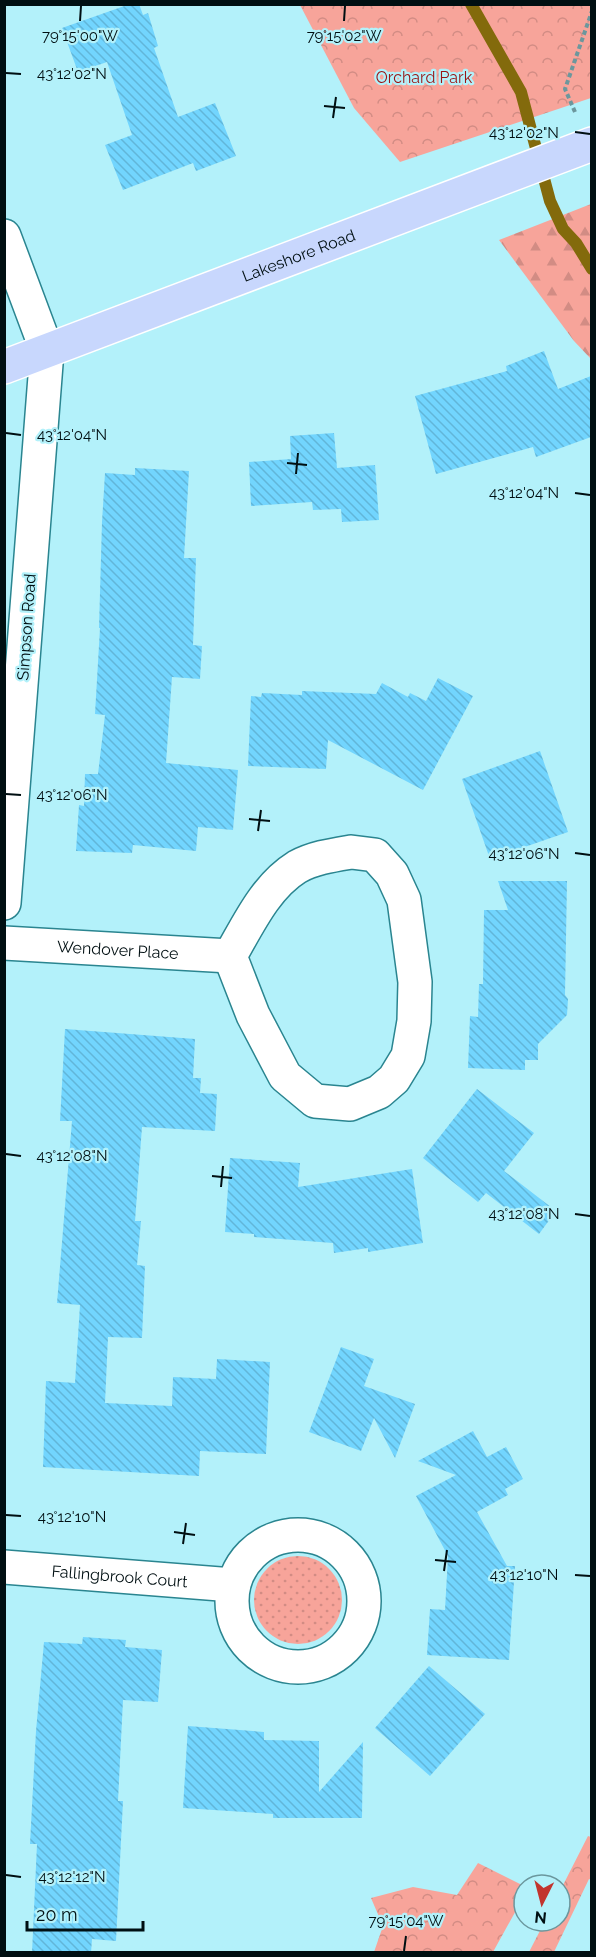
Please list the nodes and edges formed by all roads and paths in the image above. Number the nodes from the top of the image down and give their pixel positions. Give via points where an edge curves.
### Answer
1 (588, 4) edge
2 (591, 11) edge
3 (582, 148) edge
4 (4, 236) edge
5 (46, 351) junction
6 (4, 367) edge
7 (4, 903) edge
8 (4, 943) edge
9 (230, 956) junction
10 (4, 1567) edge
11 (233, 1585) junction

1 - 2 path
2 - 3 path via 565,90
3 - 5 main road, Lakeshore Road
4 - 5 street
5 - 6 main road, Lakeshore Road
5 - 7 street, Simpson Road
8 - 9 street, Wendover Place
9 - 9 street via 253,1015 285,1076 315,1101 350,1104 379,1092 394,1079 408,1056 415,982 404,900 392,874 375,855 351,852 323,856 297,867 270,890
10 - 11 street, Fallingbrook Court
11 - 11 street via 232,1607 238,1630 261,1655 293,1668 316,1666 337,1655 353,1640 363,1619 365,1597 361,1577 350,1559 315,1536 294,1534 273,1539 255,1550 241,1566

